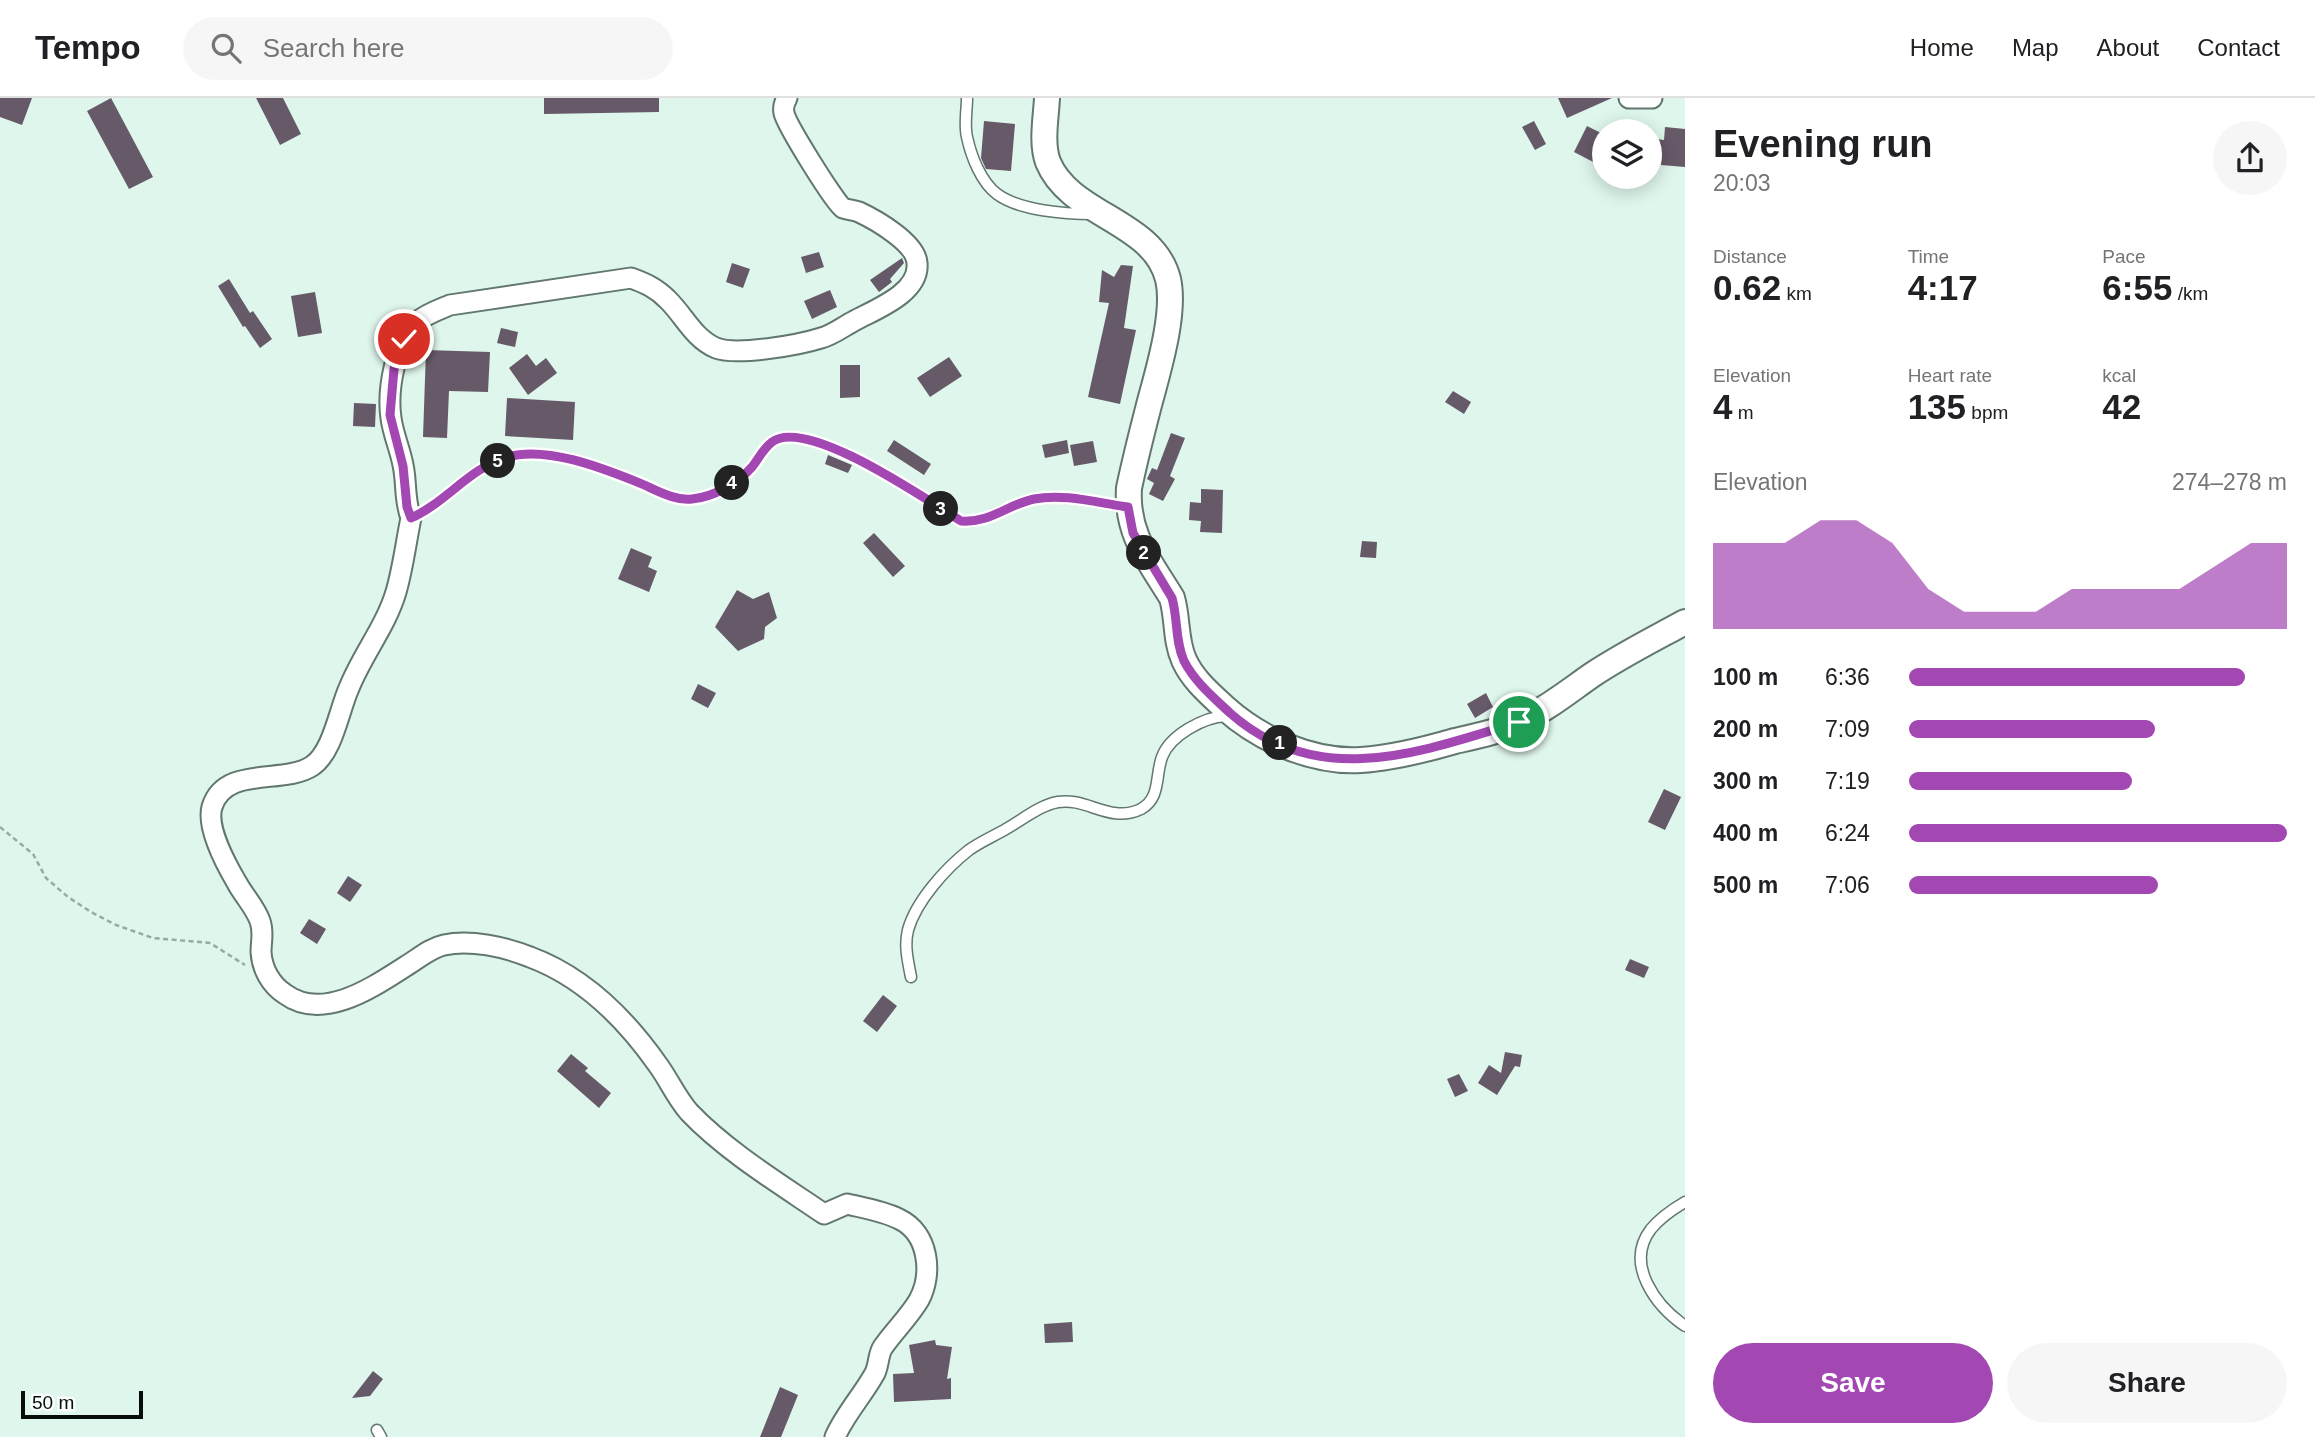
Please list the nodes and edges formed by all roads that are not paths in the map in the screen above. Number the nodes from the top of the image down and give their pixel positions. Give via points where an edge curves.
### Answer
1 (787, 98) edge
2 (967, 98) edge
3 (1046, 98) edge
4 (1629, 98) edge
5 (1652, 98) edge
6 (1101, 214) junction
7 (1128, 507) junction
8 (411, 518) junction
9 (1685, 622) edge
10 (1234, 716) junction
11 (911, 977) dead end
12 (1685, 1202) edge
13 (1685, 1326) edge
14 (835, 1437) edge

1 - 8 street via 784,114 790,126 842,208 858,212 914,250 916,275 907,289 823,338 751,350 718,349 700,339 661,293 631,278 450,305 427,314 404,339 394,369 390,415
2 - 6 lane via 966,135 982,178 997,194 1045,210
3 - 6 street via 1048,161 1076,195
4 - 5 street
6 - 7 street via 1150,246 1168,279 1169,312 1160,364
7 - 8 lane via 1056,497 1014,505 991,518 961,521 852,455 790,436 774,440 736,482 692,499 676,498 564,458 531,454 505,457 476,471
7 - 10 street via 1133,533 1172,598 1184,660
8 - 14 street via 396,593 349,687 324,750 313,765 296,773 241,781 227,788 211,809 211,826 222,855 260,921 265,971 284,994 300,1003 322,1006 383,980 440,946 471,944 532,957 572,977 604,1001 625,1022 691,1113 744,1159 824,1214 847,1203 902,1220 924,1248 928,1262 925,1284 919,1300 882,1349 876,1371
9 - 10 street via 1519,722 1394,757 1351,760 1314,755 1270,739
10 - 11 lane via 1214,716 1178,737 1162,755 1149,804 1117,814 1058,802 970,850 935,882 908,929
12 - 13 lane via 1650,1230 1641,1266 1650,1291 1669,1315

